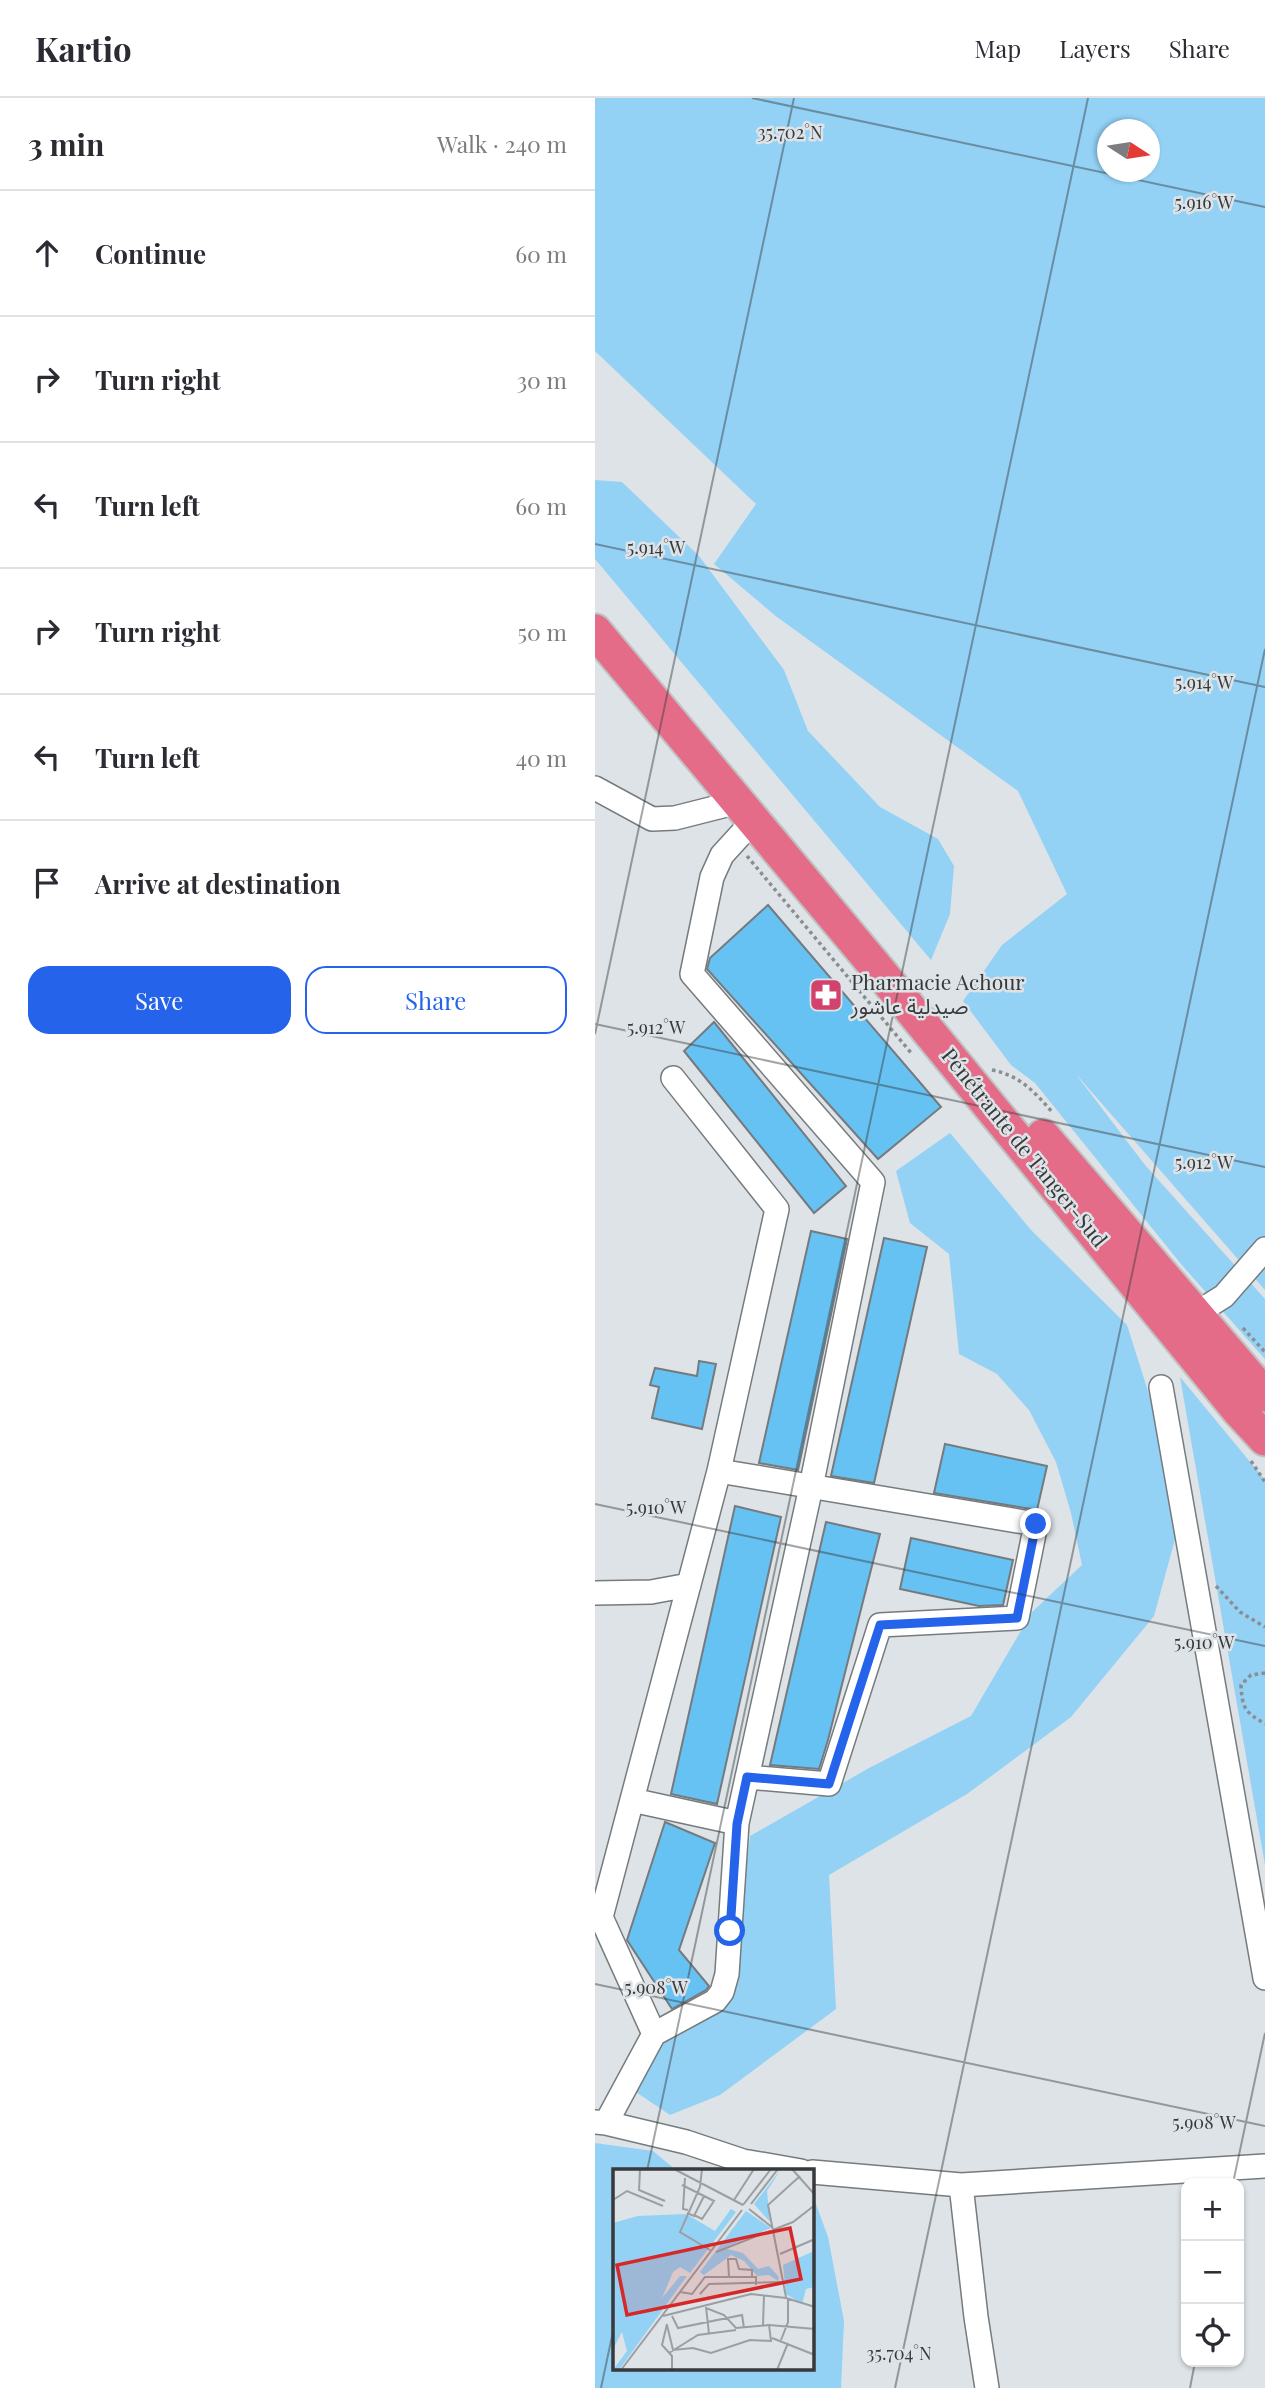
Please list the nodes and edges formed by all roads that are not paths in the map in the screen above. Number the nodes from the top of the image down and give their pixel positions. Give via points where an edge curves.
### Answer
1 (595, 605) edge
2 (595, 631) edge
3 (595, 788) edge
4 (746, 811) junction
5 (916, 1000) junction
6 (673, 1078) dead end
7 (982, 1079) junction
8 (1265, 1249) edge
9 (1197, 1314) junction
10 (1161, 1387) dead end
11 (1258, 1397) edge
12 (1265, 1439) edge
13 (1265, 1456) edge
14 (719, 1471) junction
15 (811, 1487) junction
16 (689, 1586) junction
17 (595, 1593) edge
18 (747, 1777) junction
19 (632, 1800) junction
20 (737, 1824) junction
21 (1265, 1978) edge
22 (654, 2034) junction
23 (601, 2122) edge
24 (1265, 2166) edge
25 (789, 2169) edge
26 (814, 2172) edge
27 (961, 2185) junction
28 (987, 2388) edge

1 - 5 highway, Pénétrante de Tanger-Sud
2 - 4 highway, Pénétrante de Tanger-Sud
3 - 4 street via 652,819
4 - 5 highway, Pénétrante de Tanger-Sud
4 - 15 street via 712,877 691,974 873,1182
5 - 7 highway, Pénétrante de Tanger-Sud
6 - 14 street via 777,1209
7 - 9 highway, Pénétrante de Tanger-Sud via 1049,1143
7 - 11 highway, Pénétrante de Tanger-Sud
8 - 9 street via 1224,1296
9 - 11 highway, Pénétrante de Tanger-Sud
10 - 21 street
11 - 12 highway, Pénétrante de Tanger-Sud
11 - 13 street via 1255,1442
14 - 15 street
14 - 16 street
15 - 18 street
15 - 18 street via 1036,1524 1017,1618 880,1625 829,1784
16 - 17 street
16 - 19 street
18 - 20 street
19 - 20 street
19 - 22 street via 601,1917
20 - 22 street via 722,1992 715,2001
22 - 23 street
23 - 25 street
24 - 27 street
26 - 27 street
27 - 28 street

